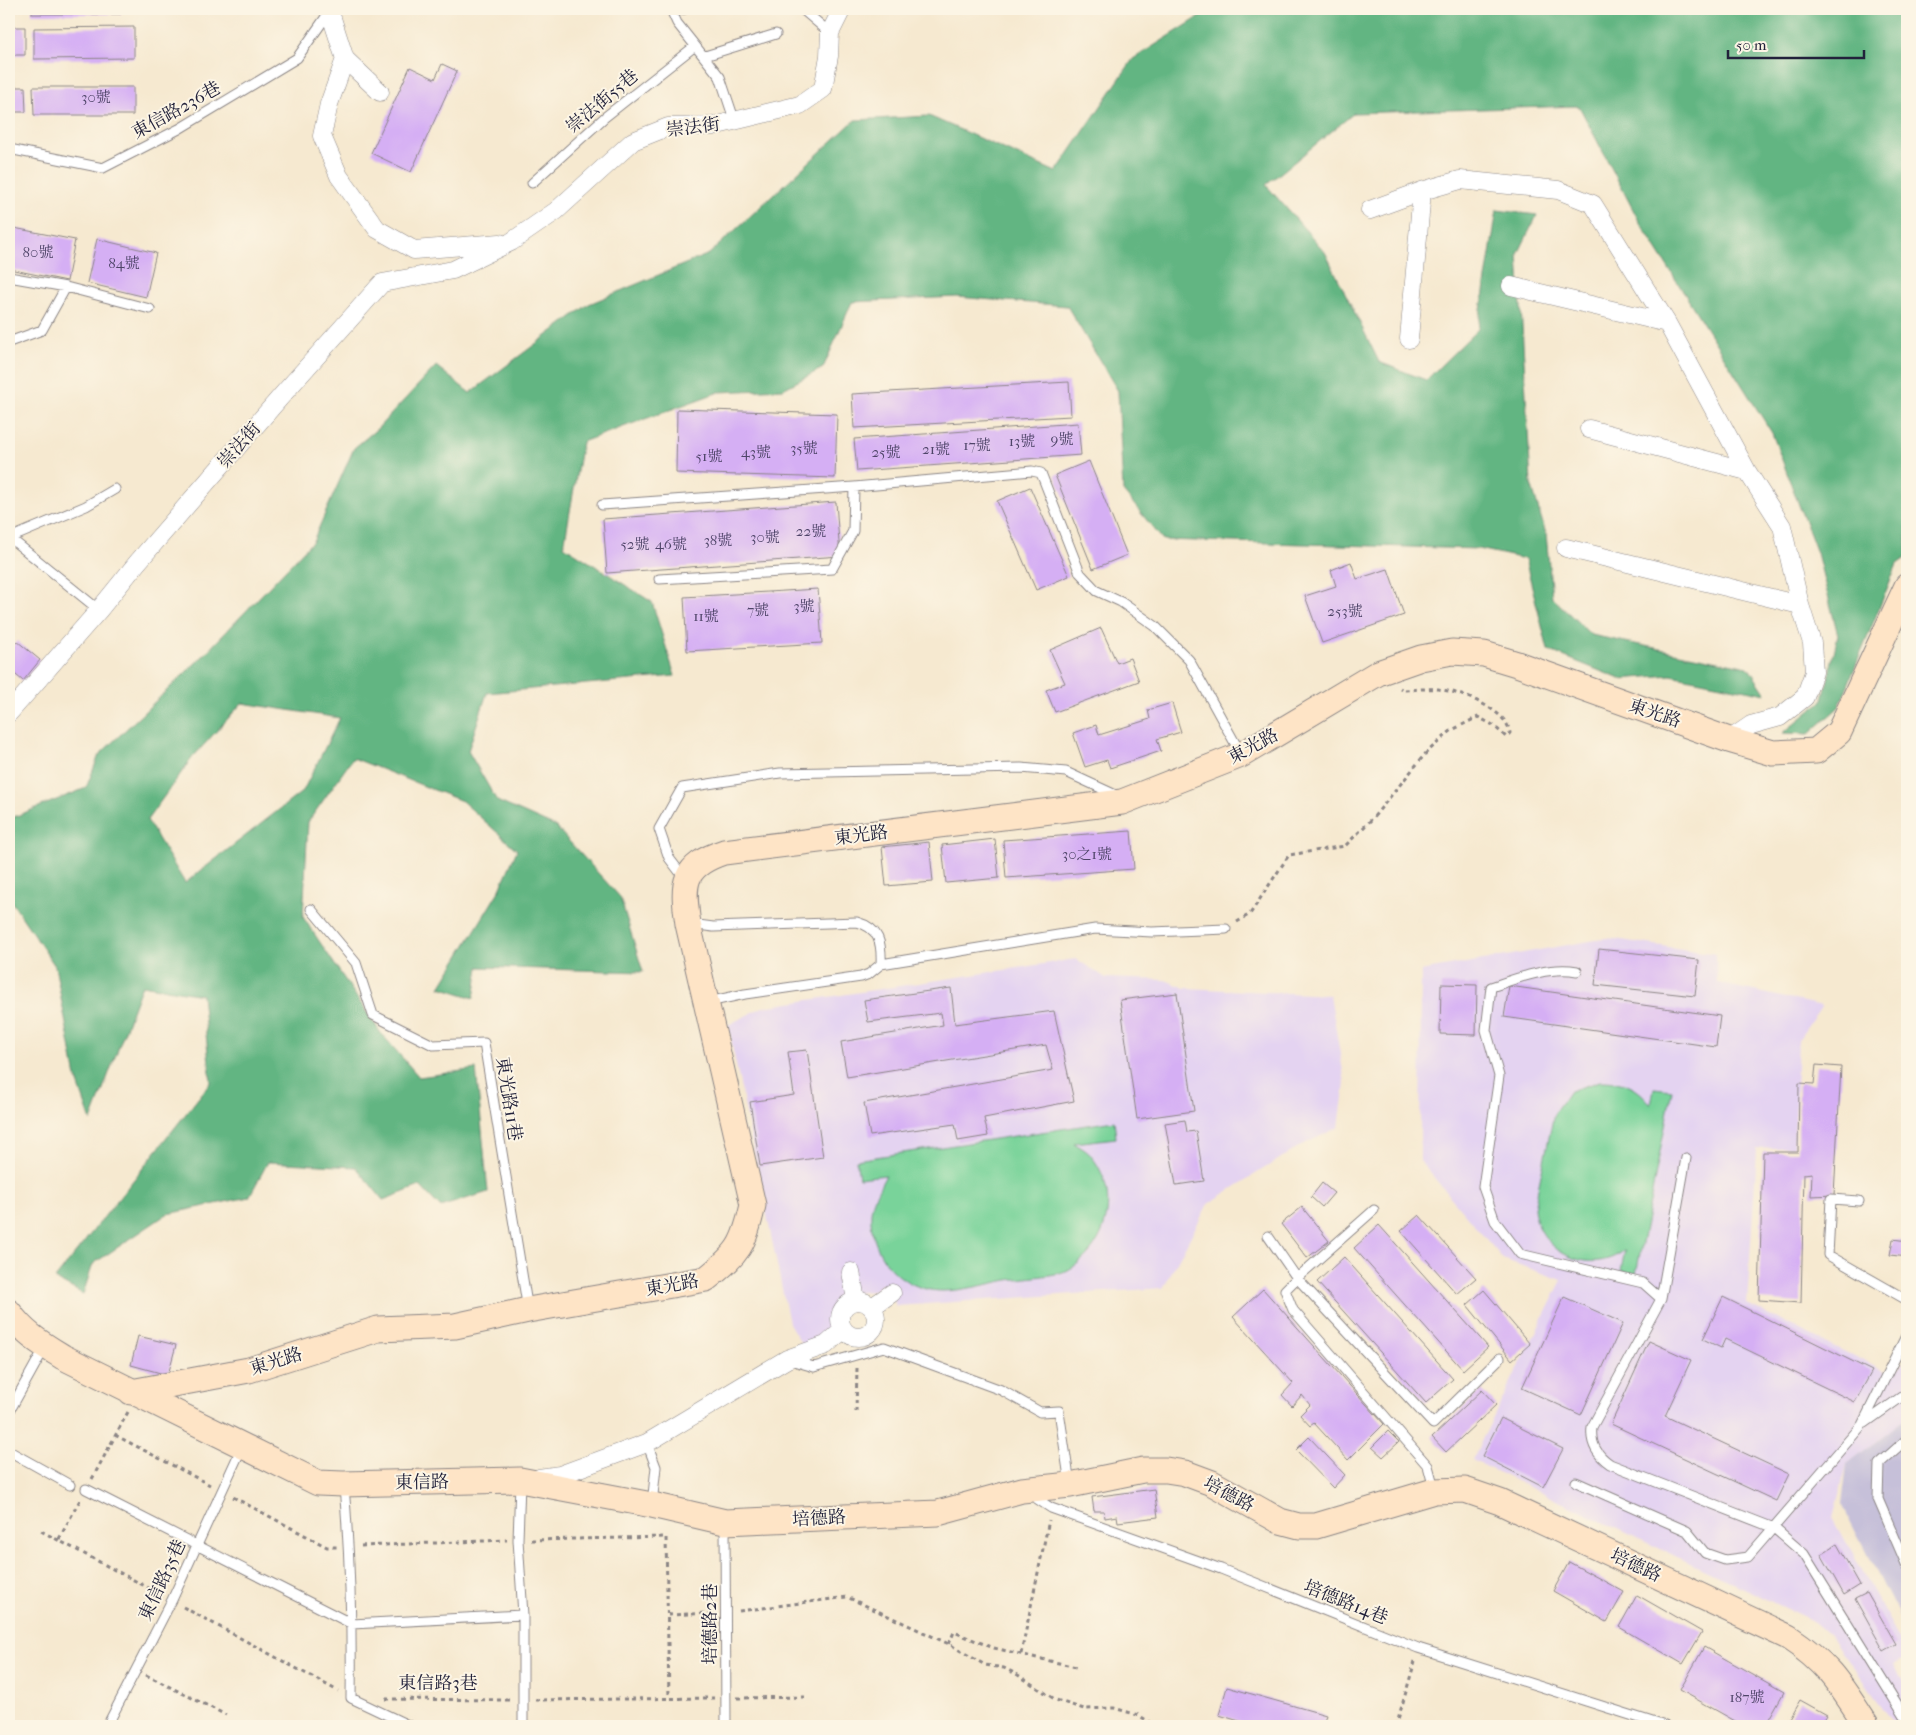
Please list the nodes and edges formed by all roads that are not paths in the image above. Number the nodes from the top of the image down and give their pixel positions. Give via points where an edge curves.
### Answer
1 (685, 9) edge
2 (802, 9) edge
3 (842, 9) edge
4 (330, 10) edge
5 (830, 33) junction
6 (776, 34) dead end
7 (696, 46) junction
8 (705, 56) junction
9 (345, 58) junction
10 (380, 92) dead end
11 (735, 122) junction
12 (9, 149) edge
13 (532, 183) dead end
14 (1422, 191) junction
15 (1370, 210) dead end
16 (511, 242) junction
17 (9, 277) edge
18 (1511, 286) dead end
19 (66, 287) junction
20 (150, 309) dead end
21 (1667, 322) junction
22 (1409, 339) dead end
23 (9, 342) edge
24 (1589, 429) dead end
25 (1747, 471) junction
26 (854, 487) junction
27 (115, 489) dead end
28 (602, 505) dead end
29 (1566, 548) dead end
30 (659, 579) dead end
31 (1907, 586) edge
32 (1800, 605) junction
33 (100, 610) junction
34 (9, 713) edge
35 (1729, 740) junction
36 (1242, 755) junction
37 (1127, 800) junction
38 (687, 882) junction
39 (311, 909) dead end
40 (688, 924) junction
41 (1226, 929) road end
42 (881, 964) junction
43 (1577, 971) dead end
44 (708, 1002) junction
45 (1686, 1158) dead end
46 (1859, 1201) dead end
47 (1374, 1210) dead end
48 (1268, 1236) dead end
49 (851, 1272) dead end
50 (1297, 1278) junction
51 (892, 1293) dead end
52 (1661, 1299) junction
53 (1907, 1300) edge
54 (864, 1304) junction
55 (528, 1310) junction
56 (9, 1312) edge
57 (843, 1330) junction
58 (1907, 1334) edge
59 (46, 1346) junction
60 (1500, 1358) dead end
61 (787, 1359) junction
62 (131, 1392) junction
63 (1907, 1393) edge
64 (9, 1412) edge
65 (1862, 1425) junction
66 (1907, 1439) edge
67 (647, 1443) junction
68 (242, 1446) junction
69 (9, 1450) edge
70 (520, 1480) junction
71 (1576, 1482) dead end
72 (343, 1484) junction
73 (1070, 1484) junction
74 (70, 1485) dead end
75 (86, 1489) road end
76 (1022, 1490) junction
77 (1434, 1491) junction
78 (652, 1504) junction
79 (726, 1522) junction
80 (1774, 1528) junction
81 (197, 1546) junction
82 (1907, 1566) edge
83 (523, 1615) junction
84 (352, 1624) junction
85 (1907, 1720) edge
86 (107, 1726) edge
87 (410, 1726) edge
88 (524, 1726) edge
89 (726, 1726) edge
90 (1665, 1726) edge
91 (1867, 1726) edge

1 - 7 lane via 672,12
2 - 5 lane
3 - 5 street, 崇法街
4 - 9 street
4 - 12 lane, 東信路236巷 via 297,58 179,129 103,168
5 - 11 street, 崇法街 via 823,89 800,105
6 - 8 lane
7 - 8 lane
7 - 13 lane, 崇法街55巷 via 605,117
8 - 11 lane via 720,77
9 - 10 street
9 - 16 street, 崇法街 via 322,136 339,176 378,229 414,250
11 - 16 street, 崇法街 via 668,127 633,141 556,211
14 - 15 street
14 - 21 street via 1460,180 1558,190 1593,204
14 - 22 street
16 - 33 street, 崇法街 via 453,270 382,282
17 - 19 lane
18 - 21 street
19 - 20 lane
19 - 23 lane via 42,330
21 - 25 street
24 - 25 street
25 - 32 street via 1782,526
26 - 28 lane
26 - 30 lane via 854,531 832,569
26 - 36 lane via 1032,471 1042,473 1080,573 1097,591 1121,602 1155,626 1189,660
27 - 33 lane via 86,506 10,538
29 - 32 street
31 - 35 street, 東光路 via 1839,732 1816,750 1773,753
32 - 35 street via 1812,643 1814,672 1805,696 1780,717 1752,725
33 - 34 street, 崇法街
35 - 36 street, 東光路 via 1484,654 1452,652 1421,658 1378,673
36 - 37 street, 東光路
37 - 38 street, 東光路 via 724,852 700,862 691,871
37 - 38 lane via 1066,772 1022,768 780,773 682,788 659,829 670,858
38 - 40 street, 東光路 via 684,894
39 - 55 lane, 東光路11巷 via 356,963 373,1015 433,1045 484,1044
40 - 42 lane via 868,924 882,947
40 - 44 street, 東光路
41 - 42 lane via 1152,932 1095,929
42 - 44 lane via 861,977
43 - 52 lane via 1565,969 1525,976 1491,987 1486,1030 1499,1076 1483,1187 1495,1221 1520,1254 1643,1283
44 - 55 street, 東光路 via 753,1205 746,1236 725,1264 706,1279
45 - 52 lane
46 - 53 lane via 1831,1199 1828,1255
47 - 50 lane
48 - 50 lane
49 - 54 street
50 - 60 lane via 1433,1424
50 - 77 lane via 1284,1290 1293,1310 1428,1466
51 - 54 street
52 - 80 lane via 1592,1427 1595,1448 1600,1457 1610,1464
54 - 57 street via 842,1309 839,1320
54 - 57 street via 875,1312 875,1323 869,1333 858,1337
55 - 62 street, 東光路 via 455,1326 378,1329 249,1370
56 - 59 street, 東信路 via 16,1323
57 - 61 street, 東信路 via 826,1345
58 - 65 lane
59 - 62 street, 東信路
59 - 64 lane
61 - 67 street, 東信路
61 - 73 lane via 814,1367 884,1347 1001,1390 1040,1412 1059,1411
62 - 68 street, 東信路
63 - 65 lane
65 - 80 lane
66 - 82 lane via 1879,1464 1878,1499
67 - 70 street, 東信路 via 560,1475
67 - 78 lane via 656,1466
68 - 72 street, 東信路 via 318,1483
68 - 81 lane, 東信路35巷
69 - 74 lane
70 - 72 street, 東信路
70 - 78 street, 培德路
70 - 83 lane via 518,1540
71 - 80 lane via 1687,1531 1705,1553 1725,1560 1748,1557
72 - 84 lane
73 - 76 street, 培德路
73 - 77 street, 培德路 via 1143,1470 1185,1473 1212,1483 1280,1521 1299,1526 1316,1526
75 - 81 lane
76 - 79 street, 培德路 via 938,1513
76 - 90 lane, 培德路14巷 via 1052,1508 1221,1569 1418,1648
77 - 91 street, 培德路 via 1465,1490 1500,1502 1788,1637 1822,1662
78 - 79 street, 培德路
79 - 89 lane, 培德路2巷
80 - 85 lane via 1804,1554
81 - 84 lane
81 - 86 lane, 東信路35巷
83 - 84 lane
83 - 88 lane
84 - 87 lane, 東信路3巷 via 351,1698

